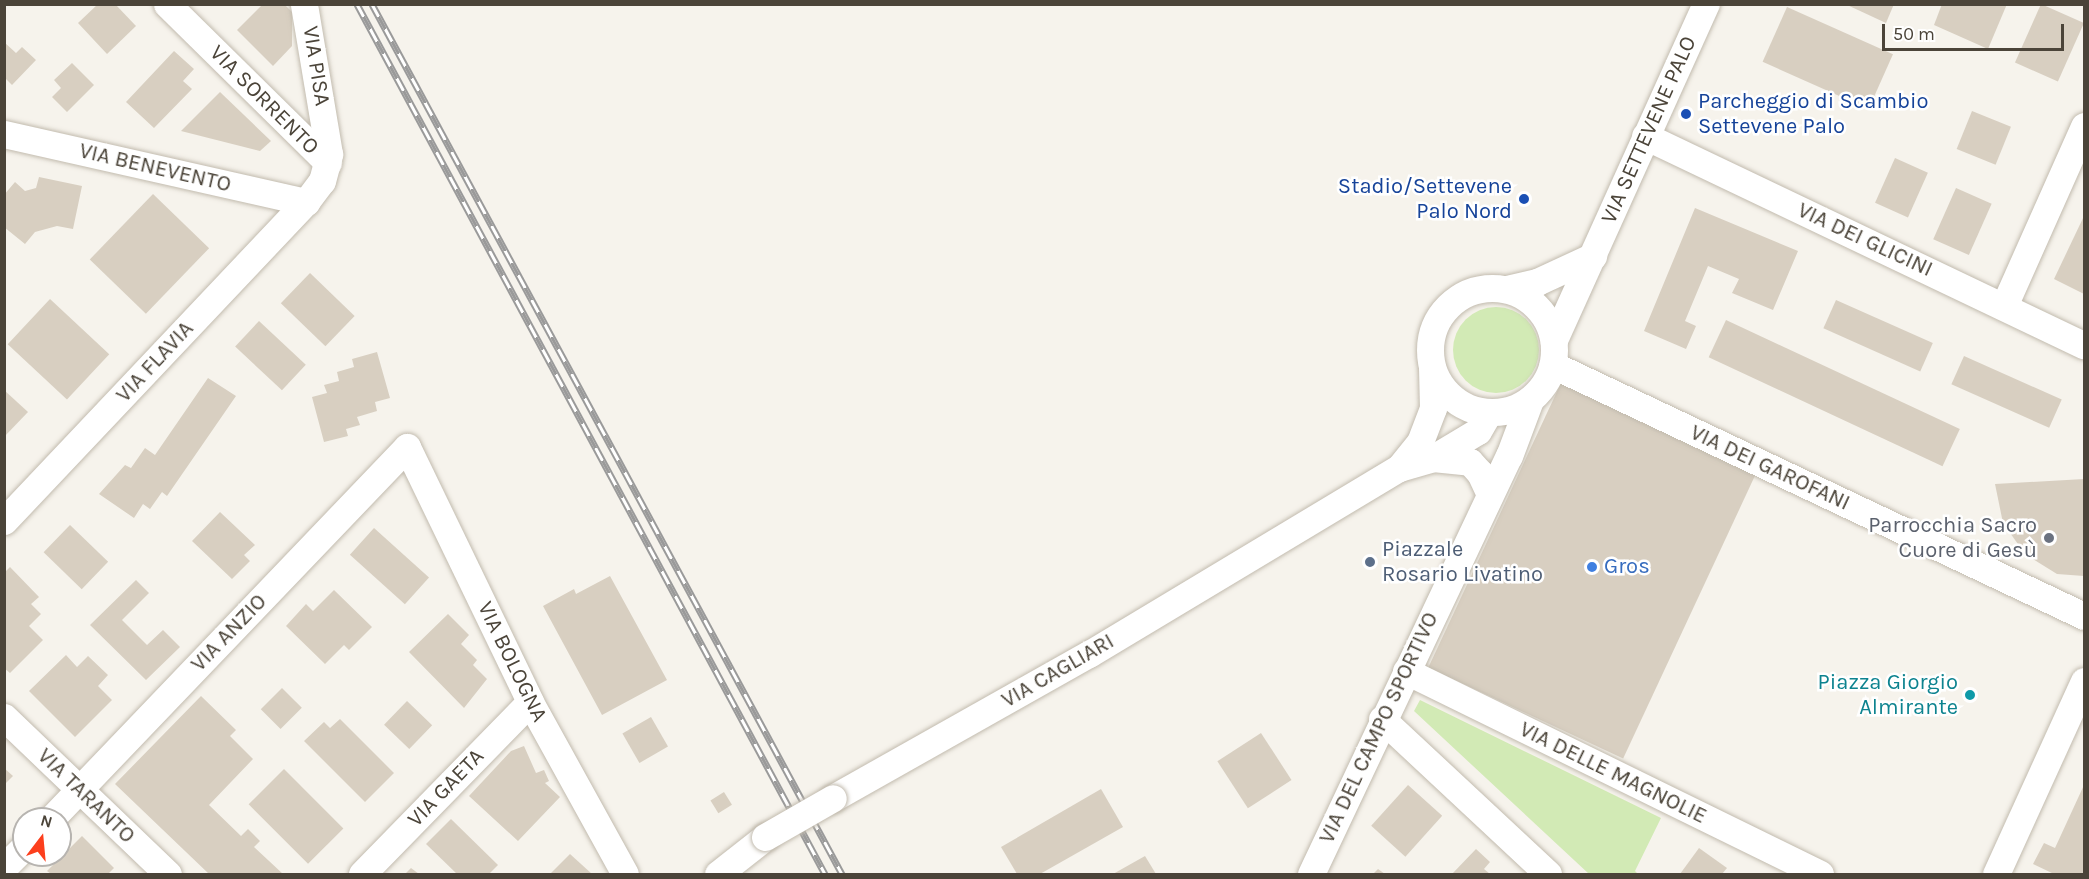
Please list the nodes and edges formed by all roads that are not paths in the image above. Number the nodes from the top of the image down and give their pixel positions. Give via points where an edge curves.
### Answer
1 (167, 4) edge
2 (304, 4) edge
3 (1706, 4) edge
4 (2085, 126) edge
5 (4, 134) edge
6 (1645, 135) junction
7 (328, 164) junction
8 (306, 202) junction
9 (1593, 256) junction
10 (1508, 289) junction
11 (2004, 306) junction
12 (2085, 345) edge
13 (1554, 352) junction
14 (1431, 365) junction
15 (1530, 400) junction
16 (1489, 412) junction
17 (407, 447) joint
18 (1433, 459) junction
19 (1399, 468) junction
20 (1491, 488) junction
21 (4, 521) edge
22 (2085, 616) edge
23 (1406, 671) junction
24 (2085, 681) edge
25 (530, 702) junction
26 (4, 717) edge
27 (1382, 719) junction
28 (80, 789) junction
29 (63, 807) edge
30 (1808, 872) edge
31 (168, 874) edge
32 (362, 874) edge
33 (625, 874) edge
34 (718, 874) edge
35 (1311, 874) edge
36 (1548, 874) edge
37 (1996, 874) edge

1 - 7 street, VIA SORRENTO
2 - 7 street, VIA PISA via 312,33
3 - 6 street, VIA SETTEVENE PALO
4 - 11 street
5 - 8 street, VIA BENEVENTO
6 - 9 street, VIA SETTEVENE PALO
6 - 11 street, VIA DEI GLICINI
7 - 8 street, VIA SORRENTO via 322,181
8 - 21 street, VIA FLAVIA
9 - 10 street via 1537,282
9 - 13 street, VIA SETTEVENE PALO
10 - 13 street via 1538,308
10 - 14 street via 1475,290 1447,307 1432,332
11 - 12 street, VIA DEI GLICINI
13 - 15 street via 1545,384
13 - 22 street, VIA DEI GAROFANI
14 - 16 street via 1452,398
14 - 19 street, VIA CAGLIARI via 1433,408 1420,442
15 - 16 street via 1511,409
15 - 20 street, VIA DEL CAMPO SPORTIVO via 1509,456
16 - 18 street, VIA CAGLIARI via 1478,431
16 - 20 street, VIA DEL CAMPO SPORTIVO via 1494,434
17 - 25 street, VIA BOLOGNA
17 - 28 street, VIA ANZIO
18 - 19 street, VIA CAGLIARI
18 - 20 street via 1470,462
19 - 34 street, VIA CAGLIARI, bridge via 1089,654 765,837
20 - 23 street, VIA DEL CAMPO SPORTIVO
23 - 27 street, VIA DEL CAMPO SPORTIVO
23 - 30 street, VIA DELLE MAGNOLIE
24 - 37 street
25 - 32 street, VIA GAETA
25 - 33 street, VIA BOLOGNA
26 - 28 street, VIA TARANTO
27 - 35 street, VIA DEL CAMPO SPORTIVO
27 - 36 street
28 - 29 street, VIA ANZIO
28 - 31 street, VIA TARANTO

